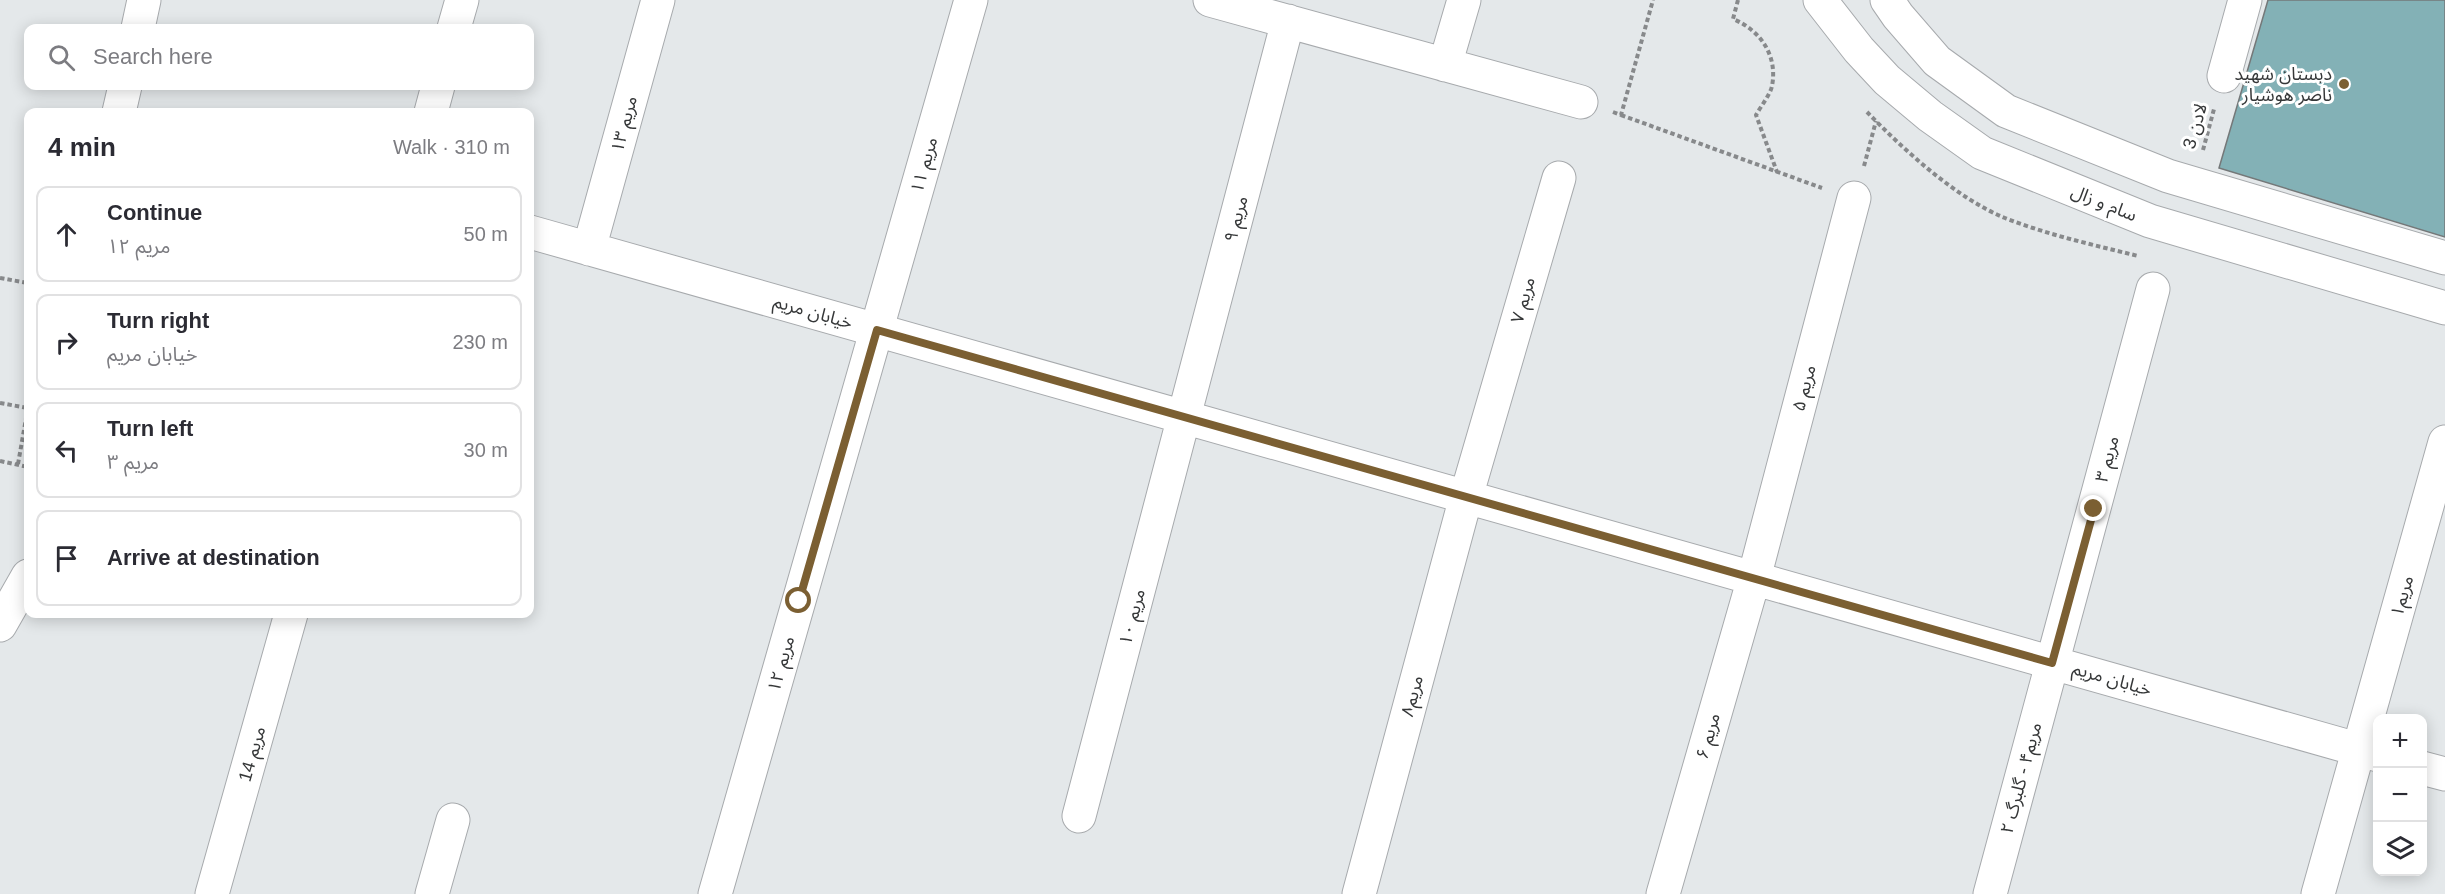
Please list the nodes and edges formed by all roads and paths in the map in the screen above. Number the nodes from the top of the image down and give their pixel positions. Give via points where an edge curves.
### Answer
1 (144, 0) edge
2 (462, 0) edge
3 (658, 0) edge
4 (971, 0) edge
5 (1210, 0) edge
6 (1464, 0) edge
7 (1653, 0) edge
8 (1738, 0) edge
9 (1820, 0) edge
10 (1887, 0) edge
11 (2245, 0) edge
12 (1288, 21) junction
13 (139, 24) edge
14 (455, 24) edge
15 (1445, 65) junction
16 (2224, 76) joint
17 (1887, 80) junction
18 (124, 90) edge
19 (437, 90) edge
20 (1581, 102) joint
21 (120, 108) edge
22 (432, 108) edge
23 (1621, 115) junction
24 (1777, 172) junction
25 (1559, 178) dead end
26 (2193, 183) junction
27 (1854, 198) junction
28 (534, 233) edge
29 (589, 249) junction
30 (2445, 258) edge
31 (0, 278) edge
32 (24, 282) edge
33 (2153, 290) dead end
34 (2445, 308) edge
35 (877, 330) junction
36 (0, 403) edge
37 (24, 410) edge
38 (1184, 417) junction
39 (24, 432) edge
40 (2445, 442) edge
41 (0, 461) edge
42 (18, 464) junction
43 (24, 466) edge
44 (1466, 497) junction
45 (1754, 578) junction
46 (24, 583) edge
47 (290, 618) edge
48 (0, 626) edge
49 (2052, 663) junction
50 (2368, 752) edge
51 (2427, 769) edge
52 (2445, 774) edge
53 (1079, 816) dead end
54 (453, 820) dead end
55 (212, 894) edge
56 (432, 894) edge
57 (715, 894) edge
58 (1359, 894) edge
59 (1663, 894) edge
60 (1990, 894) edge
61 (2318, 894) edge

1 - 13 street
2 - 14 street
3 - 29 street, مریم ۱۳
4 - 35 street, مریم ۱۱
5 - 12 street
6 - 15 street
7 - 23 path
8 - 24 path via 1732,19 1747,25 1765,42 1772,65 1772,86 1756,115
9 - 17 street, سام و زال
10 - 26 street via 1937,61 2006,111
11 - 16 street
12 - 15 street
12 - 38 street, مریم ۹
15 - 20 street
16 - 26 path, لادن 3
17 - 27 path
17 - 34 street, سام و زال via 1982,153 2150,221
18 - 21 street
19 - 22 street
20 - 23 path
23 - 24 path
24 - 27 path
25 - 44 street, مریم ۷
26 - 30 street
27 - 45 street, مریم ۵
28 - 29 street, خیابان مریم
29 - 35 street, خیابان مریم
31 - 32 path
33 - 49 street, مریم ۳
35 - 38 street, خیابان مریم
35 - 57 street, مریم ۱۲
36 - 37 path
38 - 44 street, خیابان مریم
38 - 53 street, مریم ۱۰
39 - 42 path
40 - 50 street, مریم۱
41 - 42 path
42 - 43 path
44 - 45 street, خیابان مریم
44 - 58 street, مریم۸
45 - 49 street, خیابان مریم
45 - 59 street, مریم ۶
46 - 48 street
47 - 55 street, مریم 14
49 - 50 street, خیابان مریم
49 - 60 street, مریم۴ - گلبرگ ۲
50 - 61 street, مریم۱
51 - 52 street
54 - 56 street

